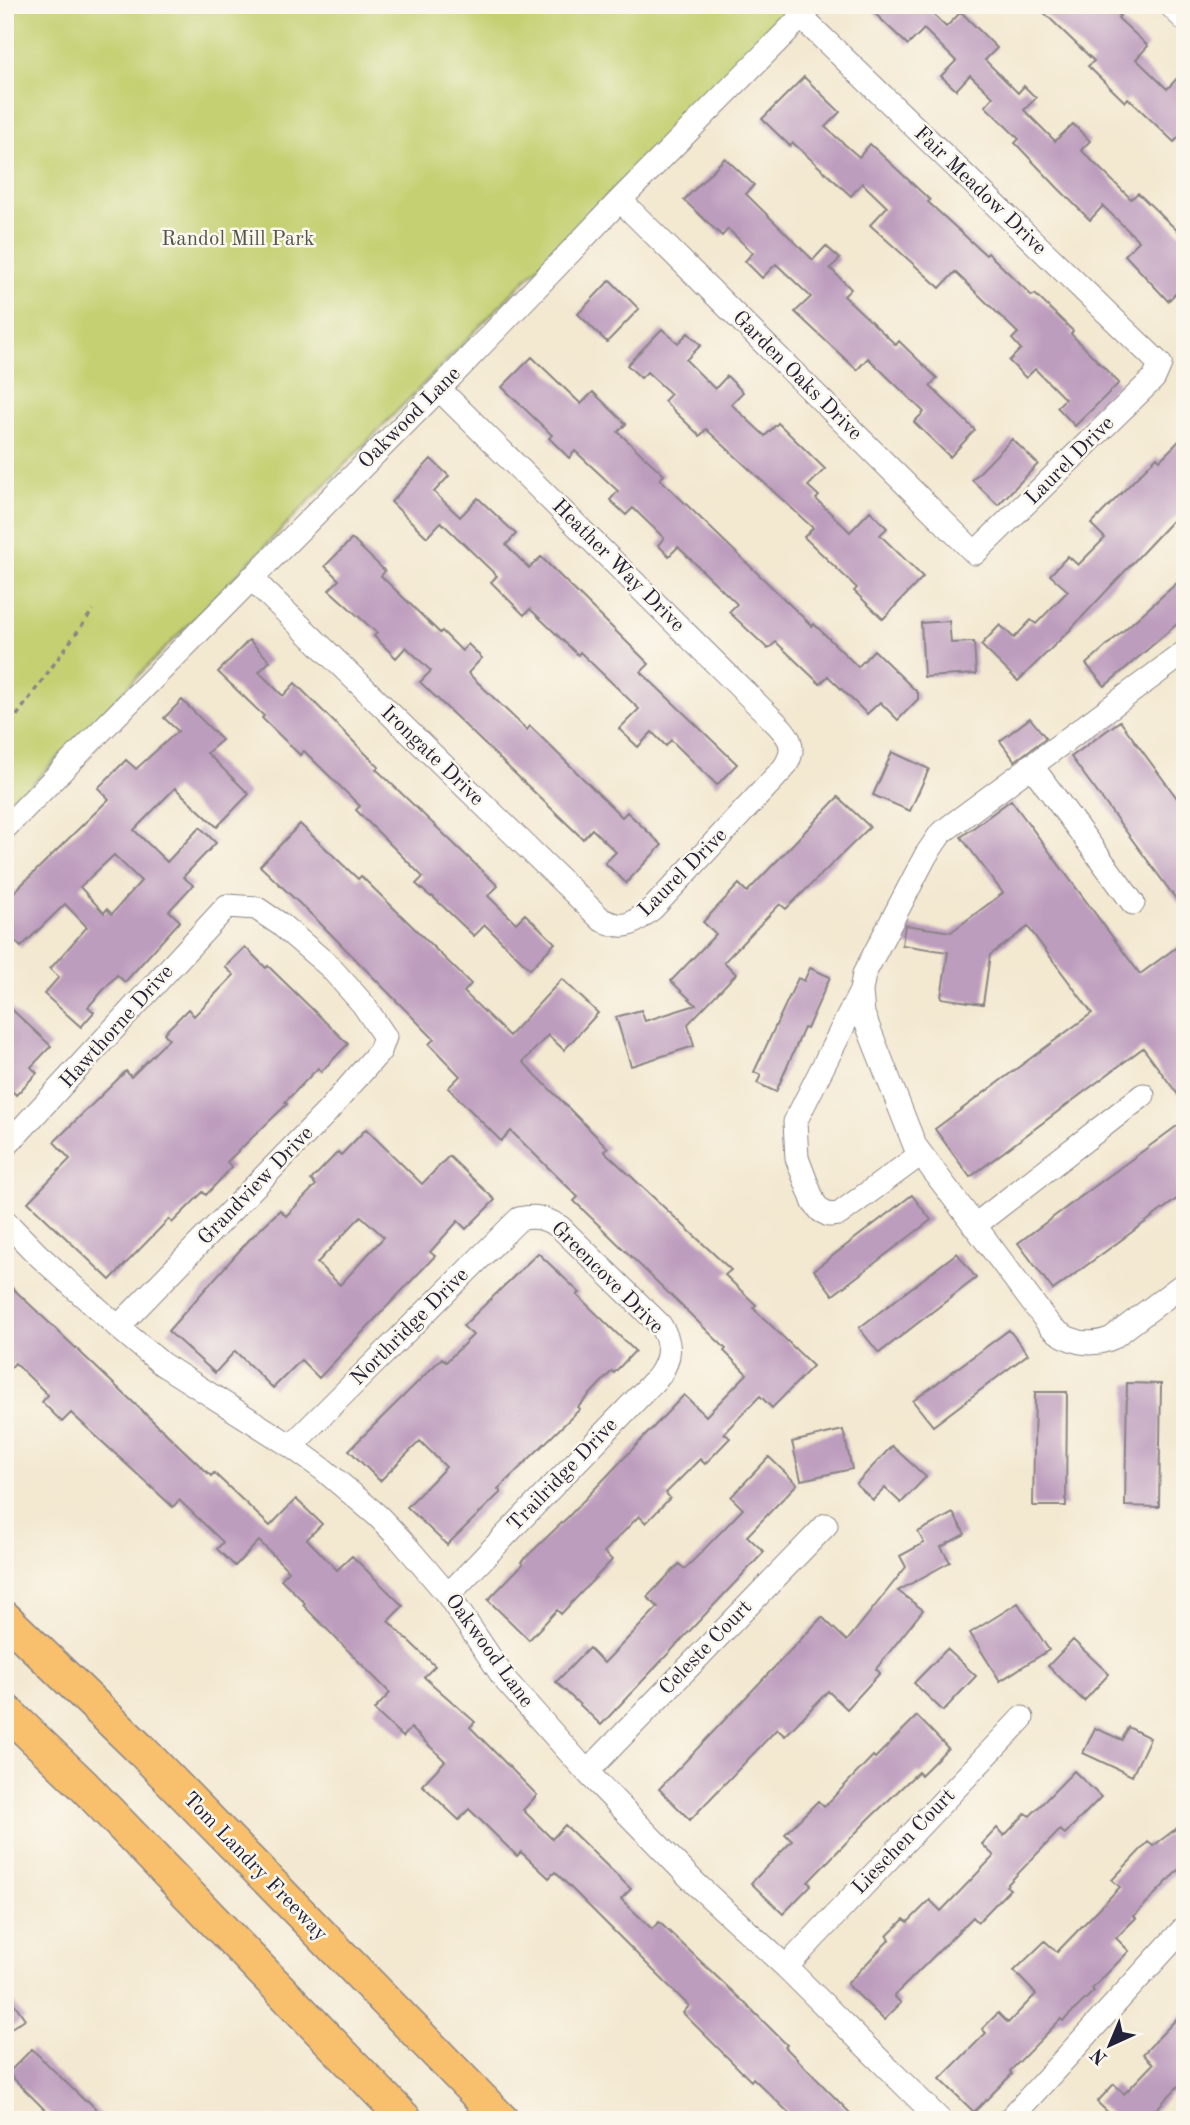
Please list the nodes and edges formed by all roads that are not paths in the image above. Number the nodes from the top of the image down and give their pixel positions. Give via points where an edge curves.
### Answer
1 (1170, 5) edge
2 (807, 11) edge
3 (1185, 20) edge
4 (620, 200) junction
5 (1160, 364) joint
6 (439, 389) junction
7 (975, 553) joint
8 (251, 578) junction
9 (1185, 652) edge
10 (792, 746) joint
11 (1031, 765) junction
12 (5, 828) edge
13 (1133, 903) dead end
14 (618, 927) joint
15 (861, 991) junction
16 (385, 1037) joint
17 (1143, 1095) dead end
18 (5, 1147) edge
19 (921, 1154) junction
20 (535, 1216) joint
21 (5, 1221) edge
22 (974, 1226) junction
23 (1185, 1283) edge
24 (118, 1327) junction
25 (669, 1351) joint
26 (291, 1446) junction
27 (826, 1525) dead end
28 (448, 1595) junction
29 (5, 1618) edge
30 (5, 1710) edge
31 (1022, 1718) dead end
32 (587, 1772) junction
33 (1185, 1927) edge
34 (786, 1967) junction
35 (406, 2120) edge
36 (502, 2120) edge
37 (940, 2120) edge
38 (1009, 2120) edge

1 - 3 street
2 - 4 street, Oakwood Lane
2 - 5 street, Fair Meadow Drive
4 - 6 street, Oakwood Lane
4 - 7 street, Garden Oaks Drive
5 - 7 street, Laurel Drive via 1154,378
6 - 8 street, Oakwood Lane
6 - 10 street, Heather Way Drive via 766,713
8 - 12 street, Oakwood Lane
8 - 14 street, Irongate Drive via 576,897 601,920
9 - 11 street
10 - 14 street, Laurel Drive via 783,769 653,908
11 - 13 street
11 - 15 street via 941,833 864,974
15 - 19 street via 863,1014
15 - 19 street via 795,1122 797,1158 814,1203 821,1211 839,1214
16 - 18 street, Hawthorne Drive via 363,1003 329,966 280,923 256,908 227,906
16 - 24 street, Grandview Drive via 380,1051 326,1114
17 - 22 street
19 - 22 street
20 - 25 street, Greencove Drive via 560,1227 660,1325
20 - 26 street, Northridge Drive via 519,1219
21 - 24 street, Oakwood Lane
22 - 23 street via 1050,1326 1080,1342 1101,1343 1112,1338
24 - 26 street, Oakwood Lane via 162,1364
25 - 28 street, Trailridge Drive via 659,1376
26 - 28 street, Oakwood Lane via 378,1516
27 - 32 street, Celeste Court
28 - 32 street, Oakwood Lane via 506,1681
29 - 36 highway, Tom Landry Freeway via 142,1751
30 - 35 highway
31 - 34 street, Lieschen Court
32 - 34 street, Oakwood Lane via 697,1885
33 - 38 street
34 - 37 street, Oakwood Lane

